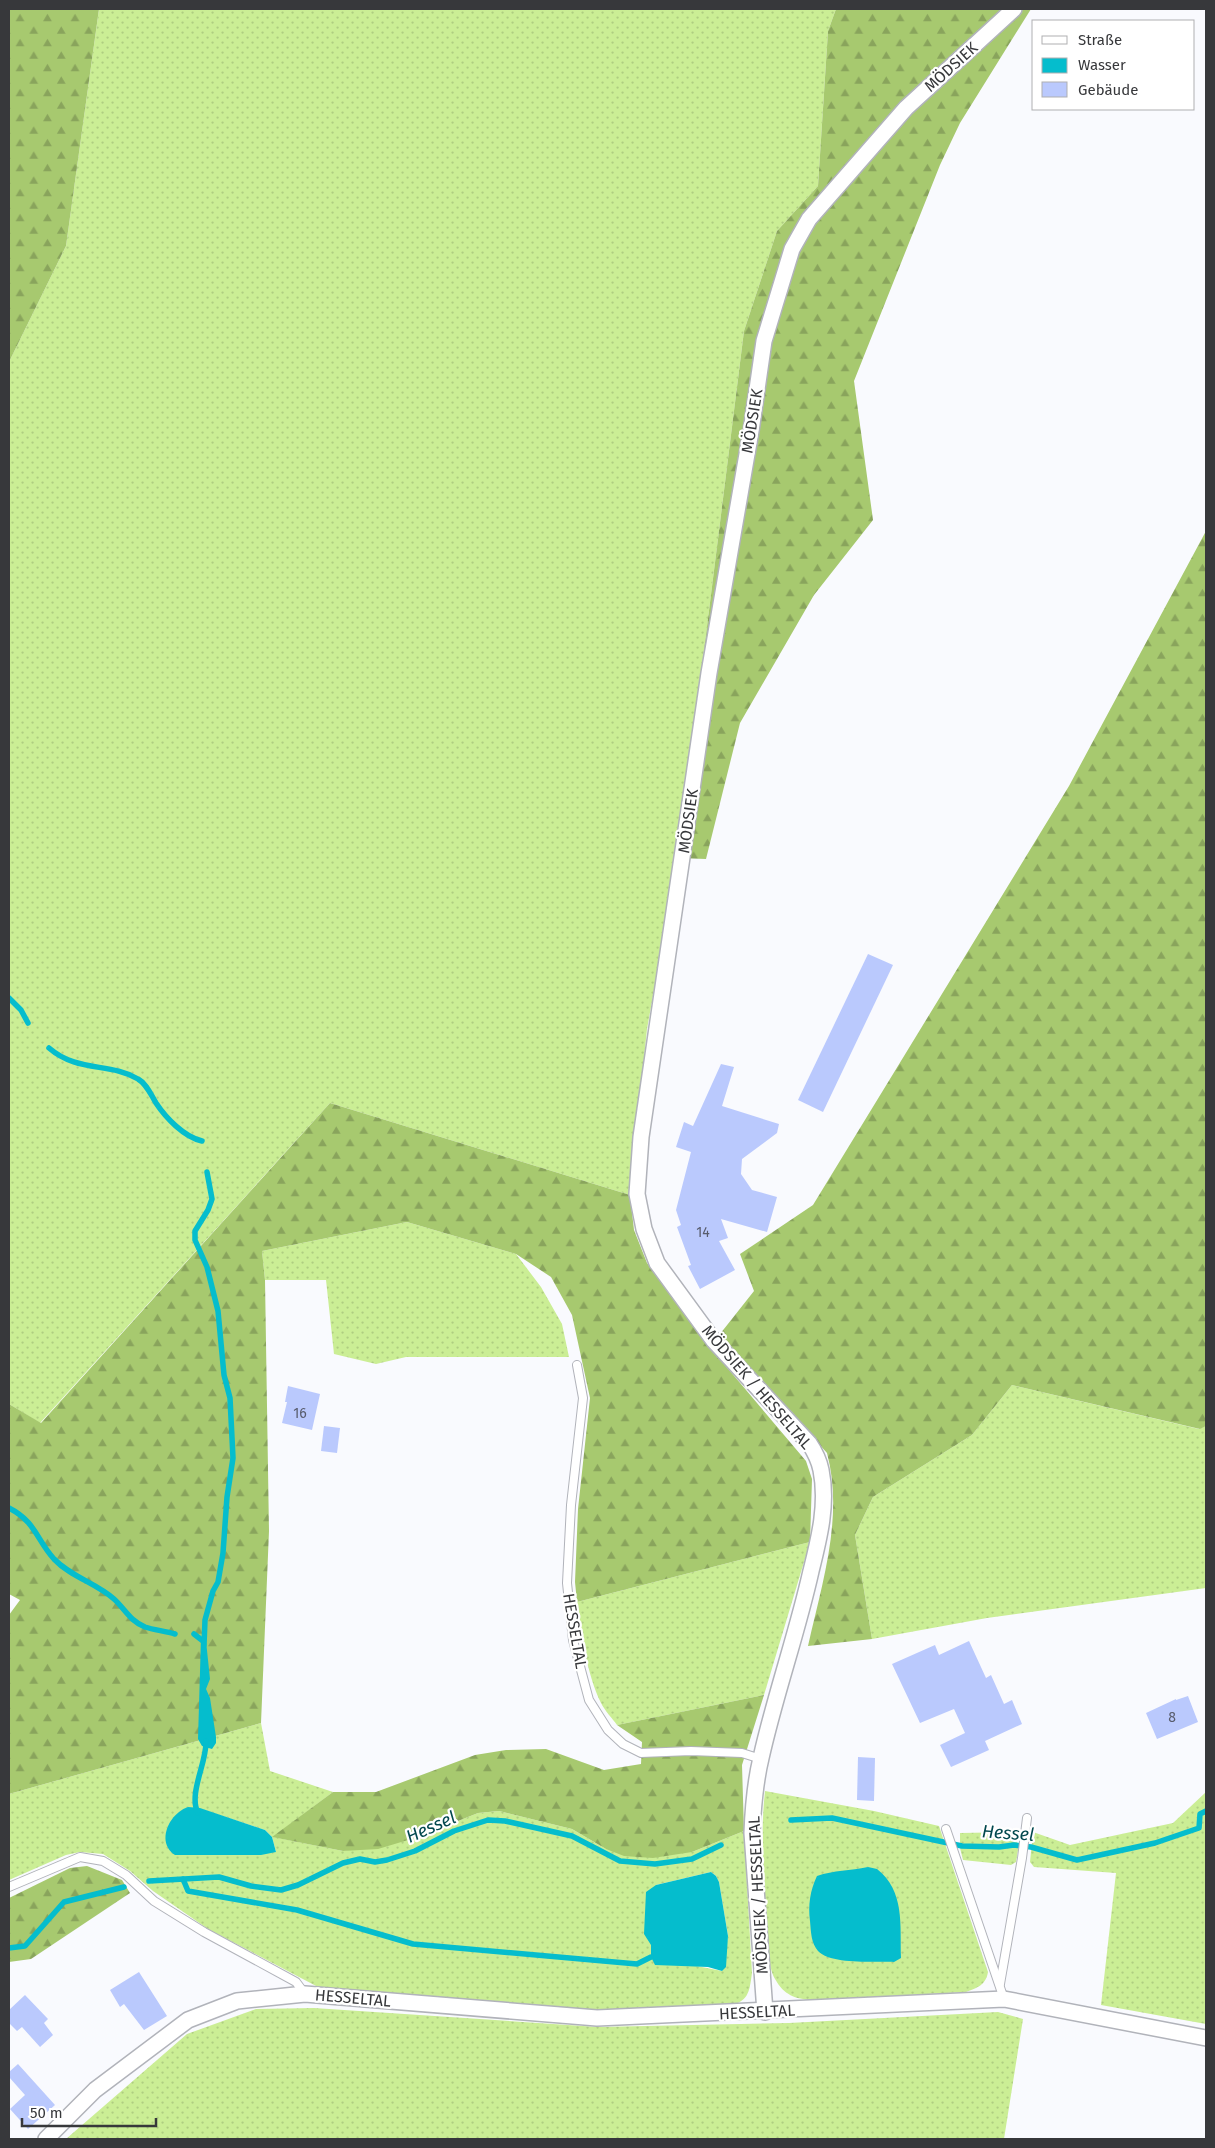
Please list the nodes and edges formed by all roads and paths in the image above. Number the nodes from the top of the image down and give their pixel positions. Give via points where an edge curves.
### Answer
1 (1014, 9) edge
2 (673, 921) joint
3 (578, 1365) dead end
4 (761, 1758) junction
5 (1027, 1818) dead end
6 (946, 1829) dead end
7 (9, 1888) edge
8 (1002, 1993) junction
9 (305, 1994) junction
10 (765, 2012) junction
11 (1206, 2038) edge
12 (46, 2139) edge

1 - 2 street, MÖDSIEK via 906,108 810,219 792,249 764,341 709,673
2 - 4 street, MÖDSIEK / HESSELTAL via 641,1137 637,1194 644,1229 657,1263 714,1341 809,1443 822,1471 823,1507 818,1540
3 - 4 lane, HESSELTAL via 583,1398 571,1505 567,1583 573,1640 589,1700 608,1730 623,1744 641,1753 742,1753
4 - 10 street, MÖDSIEK / HESSELTAL via 752,1833
5 - 8 lane
6 - 8 lane
7 - 9 lane, HESSELTAL via 80,1857 104,1861 126,1875 154,1901 296,1982
8 - 10 street, HESSELTAL
8 - 11 street, HESSELTAL
9 - 10 street, HESSELTAL via 597,2018
9 - 12 street, HESSELTAL via 237,2002 188,2020 95,2090

